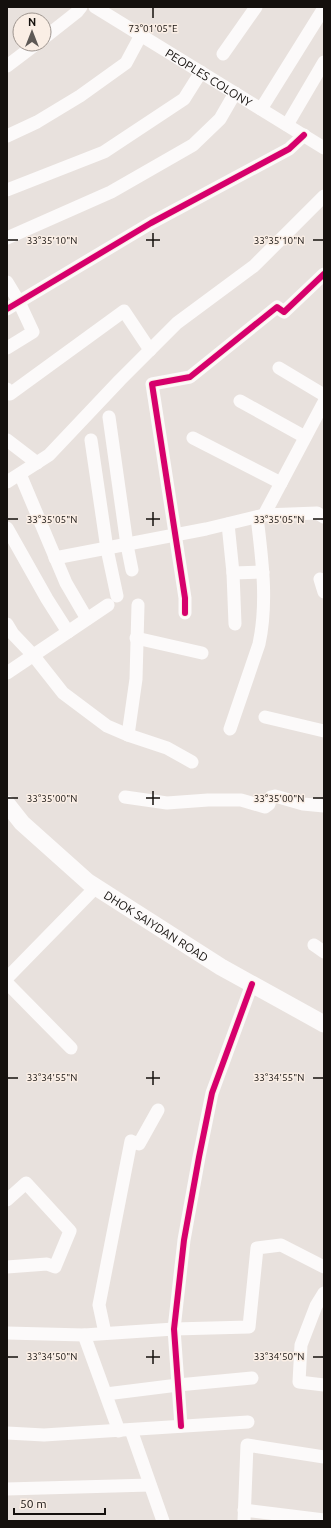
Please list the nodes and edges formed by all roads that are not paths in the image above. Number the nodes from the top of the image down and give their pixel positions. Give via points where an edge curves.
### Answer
1 (81, 7) edge
2 (95, 7) edge
3 (256, 7) edge
4 (324, 8) edge
5 (52, 32) edge
6 (141, 35) junction
7 (25, 52) edge
8 (223, 54) dead end
9 (324, 62) edge
10 (7, 66) edge
11 (201, 72) junction
12 (235, 93) junction
13 (261, 109) junction
14 (287, 125) junction
15 (304, 135) junction
16 (7, 136) edge
17 (324, 148) edge
18 (7, 190) edge
19 (324, 196) edge
20 (7, 238) edge
21 (324, 274) edge
22 (7, 282) edge
23 (19, 302) junction
24 (7, 309) edge
25 (7, 348) edge
26 (150, 350) junction
27 (279, 368) dead end
28 (8, 393) edge
29 (324, 395) edge
30 (240, 401) dead end
31 (324, 402) edge
32 (109, 417) dead end
33 (305, 437) junction
34 (193, 438) dead end
35 (7, 440) edge
36 (91, 440) dead end
37 (37, 462) junction
38 (20, 474) junction
39 (7, 482) edge
40 (281, 483) junction
41 (261, 516) junction
42 (324, 517) edge
43 (228, 524) junction
44 (7, 528) edge
45 (175, 535) junction
46 (127, 545) junction
47 (107, 548) junction
48 (55, 558) junction
49 (132, 570) dead end
50 (264, 572) junction
51 (233, 573) junction
52 (138, 605) dead end
53 (185, 613) dead end
54 (86, 619) junction
55 (7, 624) edge
56 (235, 624) dead end
57 (68, 632) junction
58 (136, 638) junction
59 (202, 653) dead end
60 (33, 655) junction
61 (7, 673) edge
62 (265, 716) dead end
63 (230, 729) dead end
64 (324, 732) edge
65 (128, 735) junction
66 (192, 762) dead end
67 (125, 797) dead end
68 (7, 804) edge
69 (324, 806) edge
70 (96, 887) junction
71 (7, 978) edge
72 (7, 983) edge
73 (252, 984) junction
74 (324, 1024) edge
75 (71, 1048) dead end
76 (158, 1110) dead end
77 (7, 1200) edge
78 (324, 1267) edge
79 (7, 1268) edge
80 (324, 1293) edge
81 (174, 1329) junction
82 (105, 1333) junction
83 (7, 1334) edge
84 (84, 1335) junction
85 (252, 1378) dead end
86 (178, 1385) junction
87 (324, 1385) edge
88 (106, 1394) junction
89 (248, 1422) dead end
90 (181, 1426) junction
91 (125, 1430) junction
92 (7, 1433) edge
93 (324, 1457) edge
94 (150, 1485) junction
95 (7, 1489) edge
96 (244, 1515) edge
97 (324, 1520) edge
98 (163, 1521) edge

1 - 5 street
2 - 6 street, PEOPLES COLONY
3 - 8 street
4 - 13 street
6 - 11 street, PEOPLES COLONY
6 - 16 street via 126,63 80,96 37,122
7 - 10 street
9 - 14 street
11 - 12 street, PEOPLES COLONY
11 - 18 street via 184,99 104,152
12 - 13 street, PEOPLES COLONY
12 - 20 street via 220,119 192,145 111,192
13 - 14 street, PEOPLES COLONY
14 - 15 street, PEOPLES COLONY
15 - 17 street, PEOPLES COLONY
15 - 23 street via 289,149 151,223
19 - 26 street via 254,266 176,323
21 - 45 street via 284,312 277,307 190,377 152,384
22 - 23 street
23 - 24 street
23 - 25 street via 33,332
26 - 28 street via 124,311
26 - 37 street via 49,455
27 - 29 street
30 - 33 street
31 - 33 street
32 - 46 street
33 - 40 street
34 - 40 street
35 - 37 street
36 - 47 street
37 - 38 street
38 - 39 street
38 - 48 street
40 - 41 street
41 - 42 street via 318,513
41 - 43 street
41 - 50 street
43 - 45 street
43 - 51 street
44 - 57 street via 46,599
45 - 46 street
45 - 53 street
46 - 47 street
46 - 49 street
47 - 48 street
47 - 54 street via 112,601
48 - 54 street
50 - 51 street
50 - 63 street via 262,630 259,644
51 - 56 street
52 - 58 street
54 - 57 street
55 - 60 street
57 - 60 street
58 - 59 street
58 - 65 street via 136,678
60 - 61 street
60 - 65 street via 63,693 107,726
62 - 64 street
65 - 66 street via 167,748
67 - 69 street via 167,803 241,800 265,807 271,797 275,796 303,804
68 - 70 main road, DHOK SAIYDAN ROAD via 22,823
70 - 71 street
70 - 73 main road, DHOK SAIYDAN ROAD
72 - 75 street
73 - 74 main road, DHOK SAIYDAN ROAD
73 - 81 street via 212,1094 184,1240
76 - 82 street via 139,1144 131,1141 99,1305
77 - 79 street via 26,1184 70,1230 55,1267 46,1264
78 - 81 street via 281,1245 257,1248 249,1327
80 - 87 street via 316,1306 301,1345 299,1382
81 - 82 street
81 - 86 street
82 - 84 street
83 - 84 street
84 - 88 street
85 - 86 street
86 - 88 street
86 - 90 street
88 - 91 street
89 - 90 street
90 - 91 street
91 - 92 street via 44,1435
91 - 94 street
93 - 96 street via 247,1445
94 - 95 street
94 - 98 street
96 - 97 street

